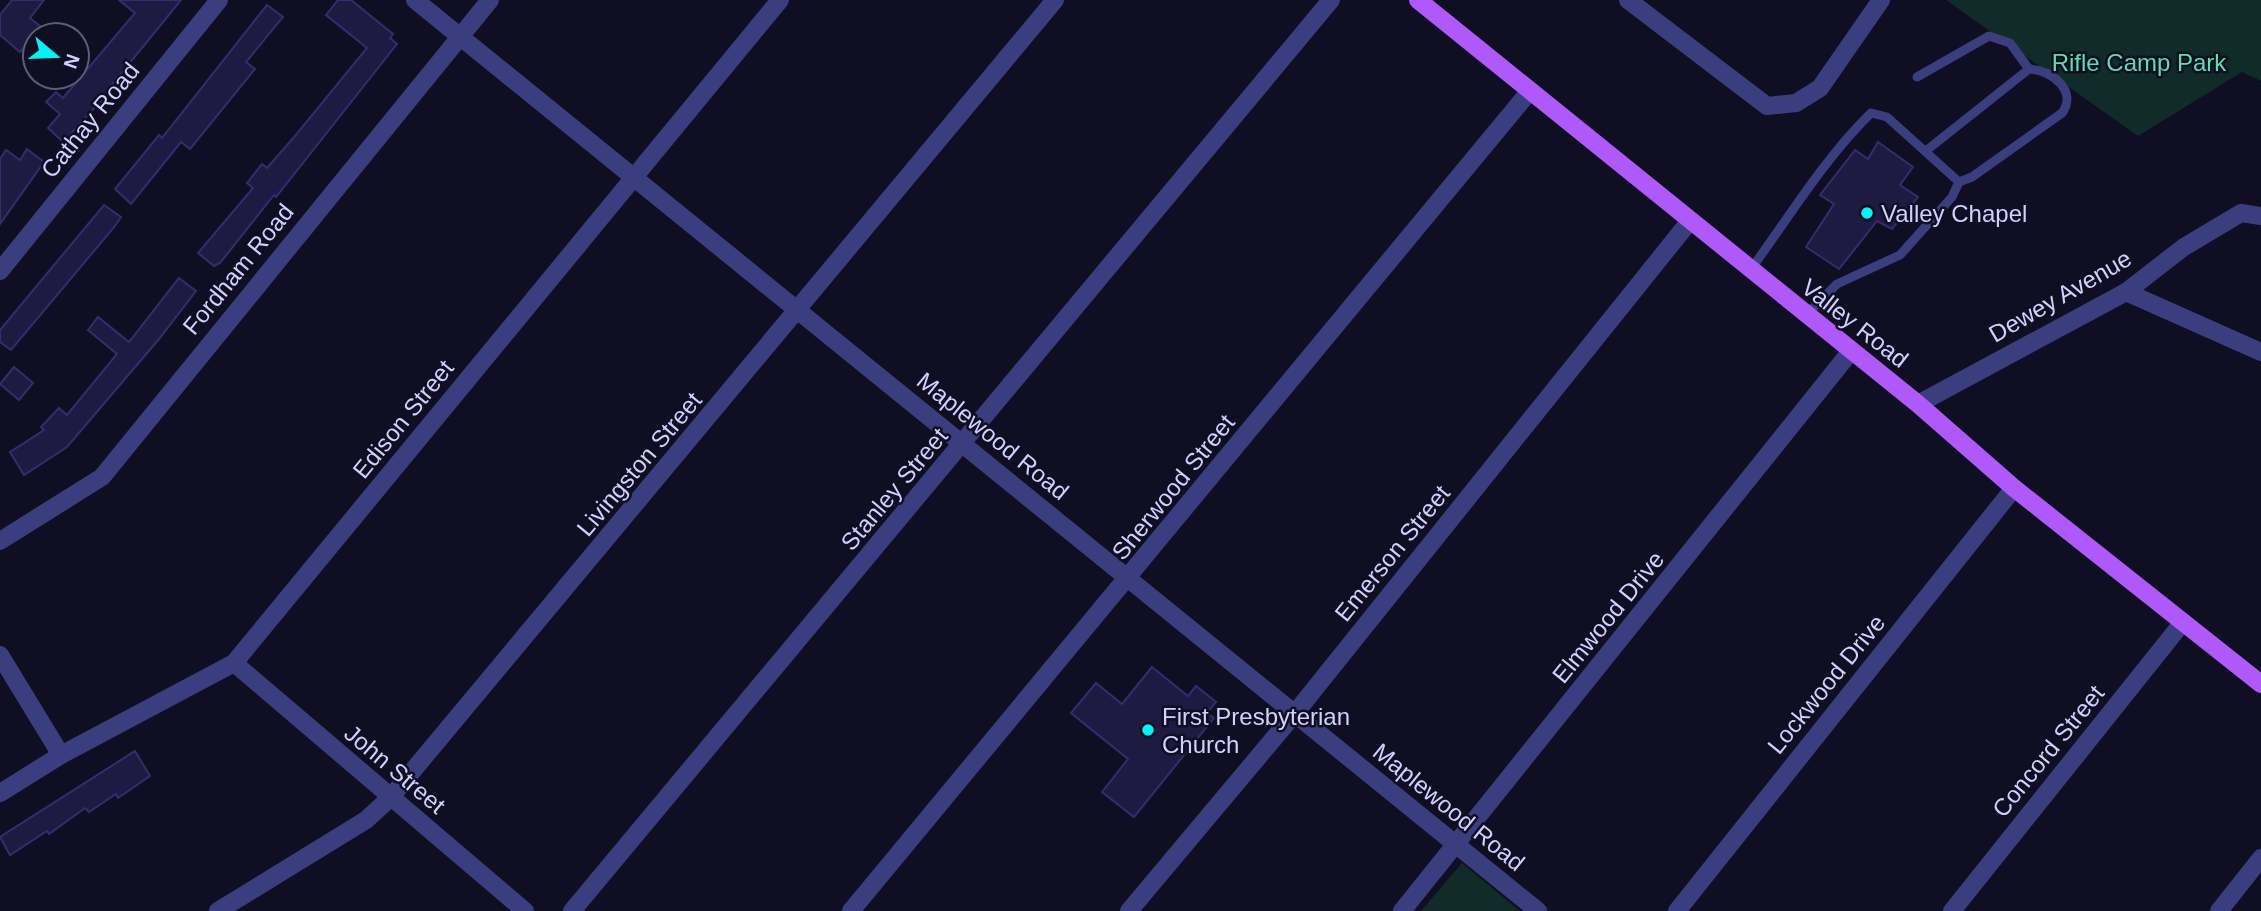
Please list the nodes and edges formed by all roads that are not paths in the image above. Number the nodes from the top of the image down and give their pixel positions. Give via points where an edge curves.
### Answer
1 (219, 0) edge
2 (415, 0) edge
3 (490, 0) edge
4 (780, 0) edge
5 (1055, 0) edge
6 (1331, 0) edge
7 (1418, 0) edge
8 (1628, 0) edge
9 (1881, 0) edge
10 (460, 35) junction
11 (2029, 69) junction
12 (1917, 77) dead end
13 (1529, 92) junction
14 (1927, 150) junction
15 (634, 177) junction
16 (1959, 182) junction
17 (2261, 216) edge
18 (1689, 222) junction
19 (0, 271) edge
20 (1750, 271) junction
21 (2126, 292) junction
22 (799, 311) junction
23 (1806, 316) junction
24 (1851, 351) junction
25 (2261, 352) edge
26 (1918, 404) junction
27 (964, 444) junction
28 (2014, 488) junction
29 (0, 541) edge
30 (1130, 577) junction
31 (2183, 622) junction
32 (0, 654) edge
33 (234, 663) junction
34 (2261, 684) edge
35 (1296, 712) junction
36 (61, 755) junction
37 (0, 793) edge
38 (390, 798) junction
39 (1457, 846) junction
40 (2261, 858) edge
41 (218, 911) edge
42 (525, 911) edge
43 (572, 911) edge
44 (851, 911) edge
45 (1129, 911) edge
46 (1402, 911) edge
47 (1538, 911) edge
48 (1677, 911) edge
49 (1952, 911) edge
50 (2219, 911) edge

1 - 19 street, Cathay Road
2 - 10 street, Maplewood Road
3 - 10 street, Fordham Road
4 - 15 street, Edison Street
5 - 22 street, Livingston Street
6 - 27 street, Stanley Street
7 - 13 main road, Valley Road
8 - 9 street via 1768,106 1796,103 1820,88
10 - 15 street, Maplewood Road
10 - 29 street, Fordham Road via 102,477
11 - 12 lane via 2010,43 1989,36
11 - 14 lane
11 - 16 lane via 2064,86 2068,105
13 - 18 main road, Valley Road
13 - 30 street, Sherwood Street
14 - 16 lane
14 - 20 lane via 1887,117 1871,113 1803,194
15 - 22 street, Maplewood Road
15 - 33 street, Edison Street
16 - 23 lane via 1952,197 1900,255 1836,284
17 - 21 street, Dewey Avenue via 2241,213 2183,247
18 - 20 main road, Valley Road
18 - 35 street, Emerson Street
20 - 23 main road, Valley Road
21 - 25 street
21 - 26 street, Dewey Avenue
22 - 27 street, Maplewood Road
22 - 38 street, Livingston Street
23 - 24 main road, Valley Road
24 - 26 main road, Valley Road
24 - 39 street, Elmwood Drive
26 - 28 main road, Valley Road
27 - 30 street, Maplewood Road
27 - 43 street, Stanley Street
28 - 31 main road, Valley Road
28 - 48 street, Lockwood Drive
30 - 35 street, Maplewood Road
30 - 44 street, Sherwood Street
31 - 34 main road, Valley Road
31 - 49 street, Concord Street
32 - 36 street
33 - 36 street, Edison Street
33 - 38 street, John Street
35 - 39 street, Maplewood Road
35 - 45 street, Emerson Street
36 - 37 street, Edison Street
38 - 41 street, Livingston Street via 366,820
38 - 42 street, John Street
39 - 46 street, Elmwood Drive
39 - 47 street, Maplewood Road
40 - 50 street

